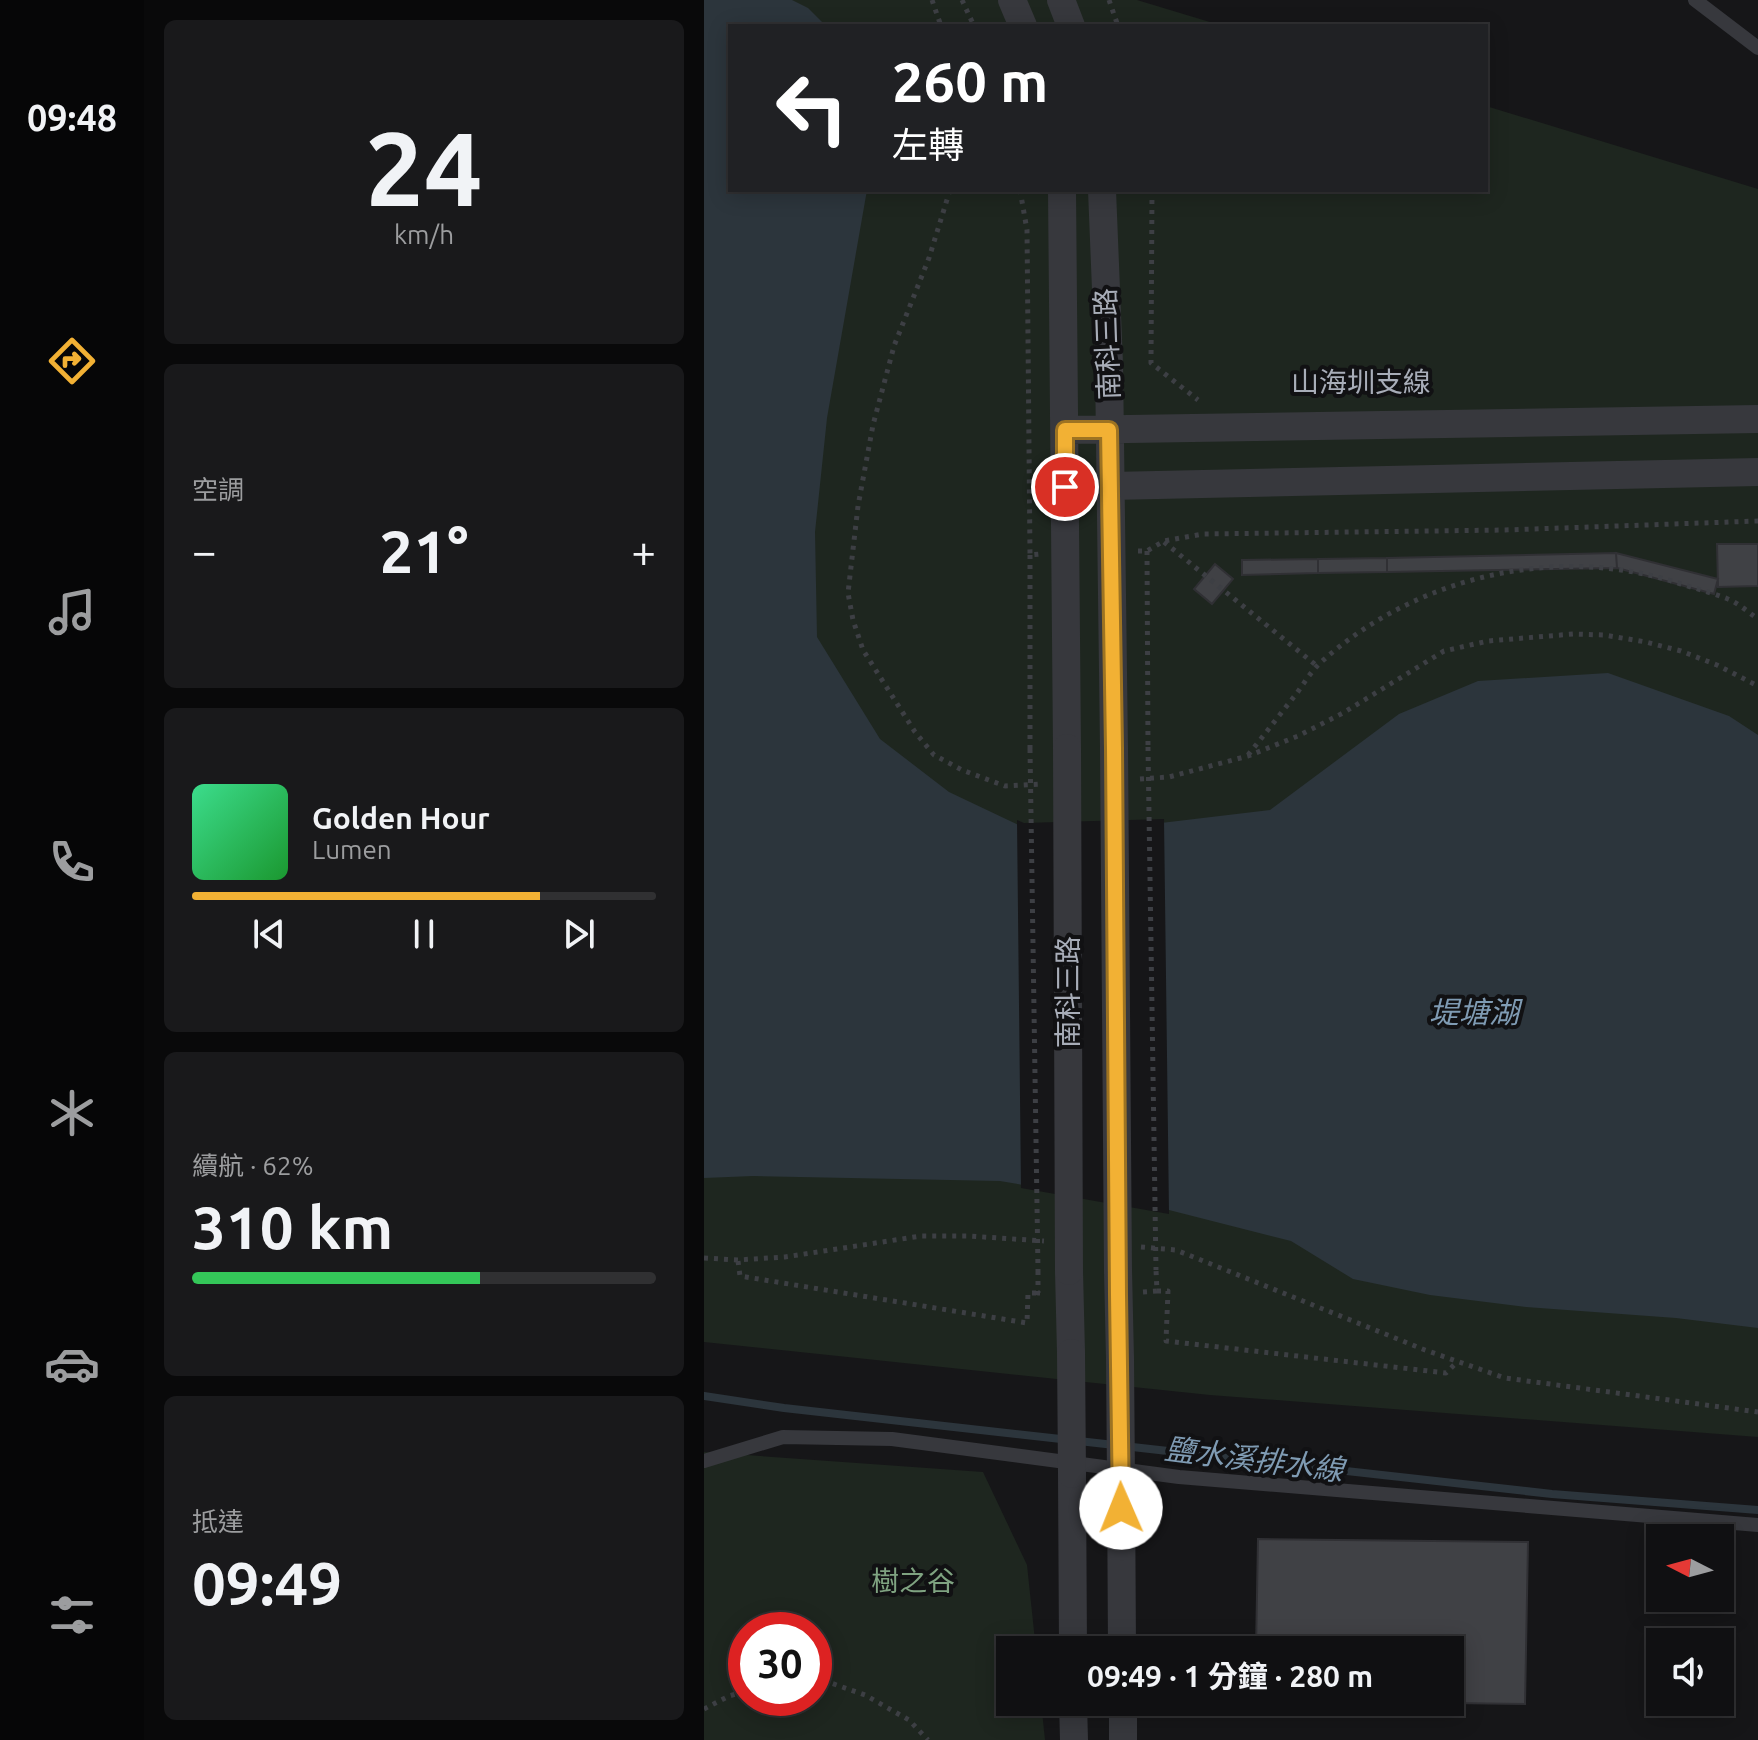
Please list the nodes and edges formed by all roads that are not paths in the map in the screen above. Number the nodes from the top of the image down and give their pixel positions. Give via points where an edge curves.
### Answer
1 (1012, 0) edge
2 (1061, 0) edge
3 (1695, 0) edge
4 (1022, 24) edge
5 (1070, 24) edge
6 (1758, 48) edge
7 (1062, 192) edge
8 (1102, 192) edge
9 (1758, 419) edge
10 (1065, 430) junction
11 (1109, 430) junction
12 (1758, 472) edge
13 (1110, 486) junction
14 (1065, 487) junction
15 (704, 1461) edge
16 (1758, 1525) edge
17 (1073, 1636) edge
18 (1122, 1636) edge
19 (1073, 1716) edge
20 (1123, 1716) edge
21 (1074, 1740) edge
22 (1123, 1740) edge

1 - 4 street
2 - 5 street
3 - 6 lane
7 - 10 street, 南科三路
8 - 11 street, 南科三路
9 - 11 street
10 - 11 street
10 - 14 street, 南科三路
11 - 13 street, 南科三路
12 - 13 street
13 - 14 street
13 - 18 street, 南科三路, bridge via 1123,1258
14 - 17 street, 南科三路, bridge
15 - 16 lane via 783,1437 892,1439 1179,1477
19 - 21 street
20 - 22 street

